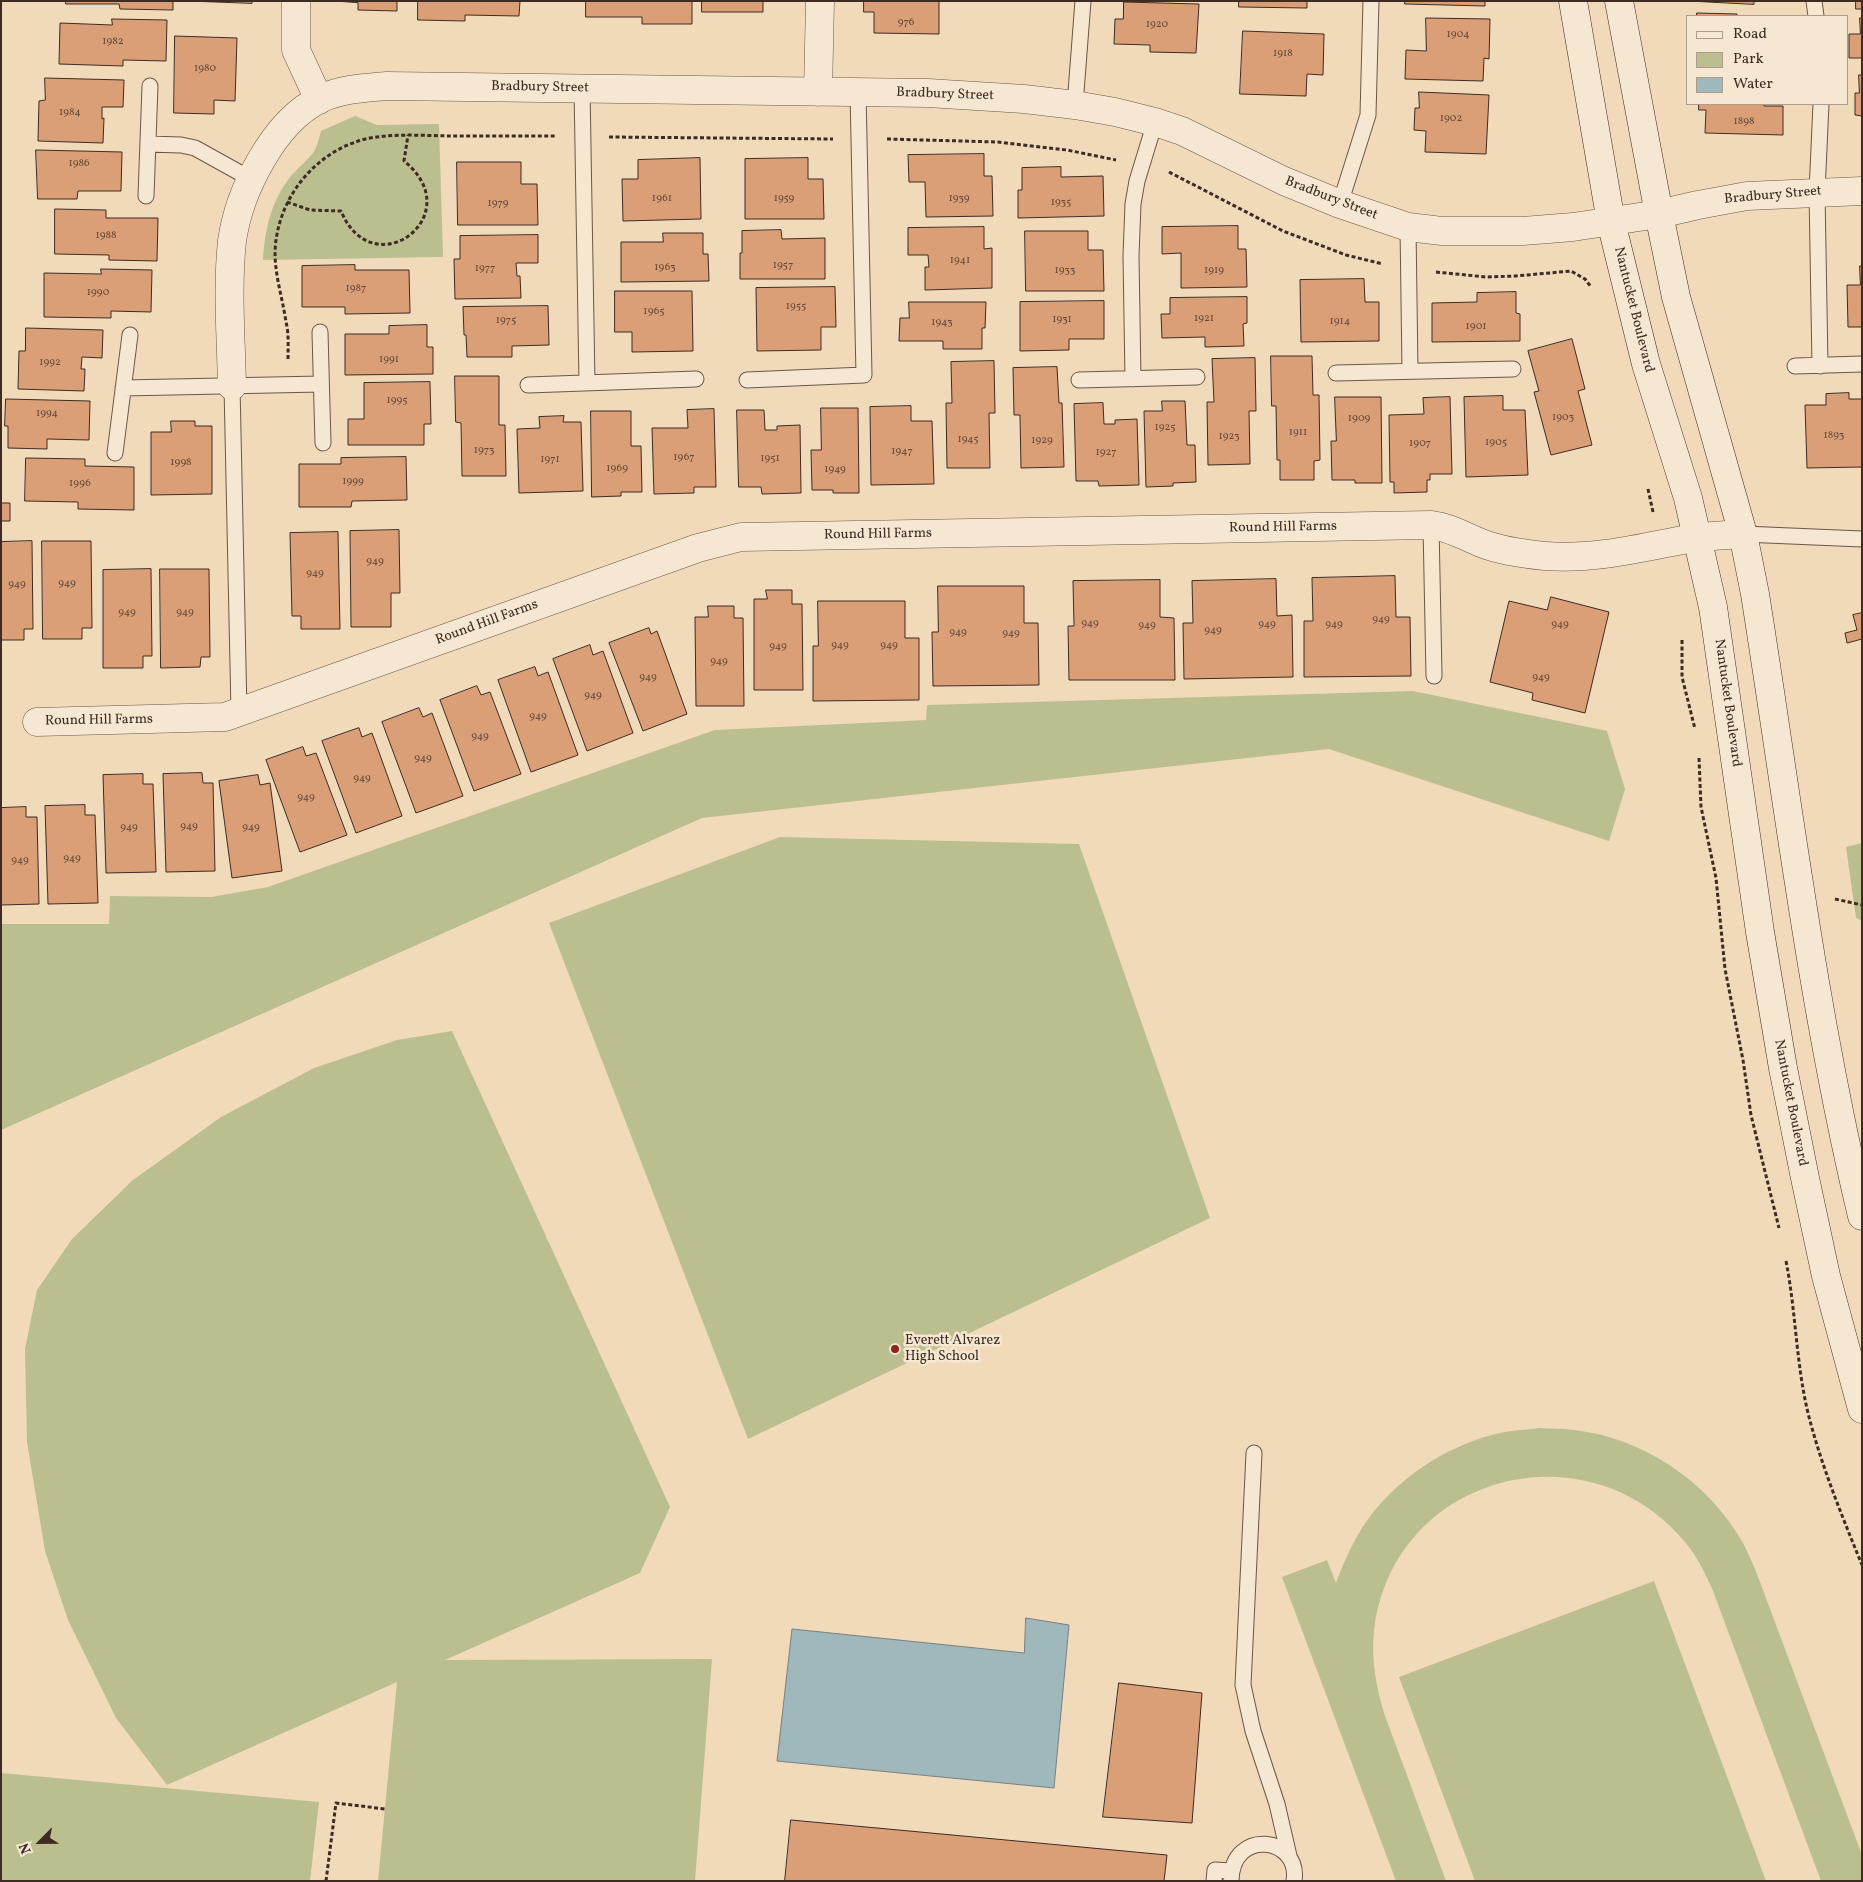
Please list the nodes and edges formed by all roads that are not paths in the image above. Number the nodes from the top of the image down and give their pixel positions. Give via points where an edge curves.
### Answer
1 (296, 1) edge
2 (820, 1) edge
3 (1083, 1) edge
4 (1371, 1) edge
5 (1572, 1) edge
6 (1619, 1) edge
7 (1814, 1) edge
8 (1816, 15) edge
9 (150, 86) dead end
10 (582, 88) junction
11 (818, 92) junction
12 (858, 92) junction
13 (319, 100) junction
14 (1075, 105) junction
15 (1821, 105) edge
16 (1155, 122) junction
17 (148, 144) junction
18 (251, 179) junction
19 (1862, 191) edge
20 (1817, 192) junction
21 (146, 196) dead end
22 (1340, 204) junction
23 (1659, 214) junction
24 (1611, 222) junction
25 (1408, 227) junction
26 (320, 332) dead end
27 (130, 335) dead end
28 (1862, 364) edge
29 (1795, 366) dead end
30 (1820, 366) junction
31 (1513, 369) dead end
32 (1410, 371) junction
33 (1336, 373) dead end
34 (1197, 377) dead end
35 (696, 379) dead end
36 (1133, 379) junction
37 (747, 380) dead end
38 (1079, 380) dead end
39 (587, 383) junction
40 (321, 384) junction
41 (528, 385) dead end
42 (232, 386) junction
43 (123, 388) junction
44 (323, 444) dead end
45 (115, 453) dead end
46 (1431, 525) junction
47 (1743, 534) junction
48 (1696, 538) junction
49 (1862, 539) edge
50 (1434, 676) dead end
51 (239, 712) junction
52 (36, 722) dead end
53 (1862, 1216) edge
54 (1862, 1409) edge
55 (1254, 1453) dead end
56 (1289, 1856) junction
57 (1231, 1876) edge
58 (1214, 1881) edge
59 (1294, 1881) edge

1 - 13 street via 296,50
2 - 11 street
3 - 14 lane
4 - 22 lane via 1368,115
5 - 24 street, Nantucket Boulevard
6 - 23 street
7 - 8 lane
9 - 17 lane
10 - 11 street, Bradbury Street
10 - 13 street, Bradbury Street via 387,86 339,92
10 - 39 lane
11 - 12 street, Bradbury Street
12 - 14 street, Bradbury Street via 972,94
12 - 37 lane via 864,375
13 - 18 street, Bradbury Street via 287,124
14 - 16 street, Bradbury Street
15 - 20 lane
16 - 22 street, Bradbury Street via 1182,131 1284,181
16 - 36 lane via 1133,204
17 - 18 lane via 195,148
17 - 21 lane
18 - 42 street, Bradbury Street via 240,206 232,241
19 - 20 street, Bradbury Street
20 - 23 street, Bradbury Street via 1746,196
20 - 30 lane
22 - 25 street, Bradbury Street
23 - 24 street, Bradbury Street
23 - 47 street via 1676,297
24 - 25 street, Bradbury Street via 1513,231 1442,231
24 - 48 street, Nantucket Boulevard via 1646,364 1688,498
25 - 32 lane
26 - 40 lane
27 - 43 lane
28 - 30 lane
29 - 30 lane
31 - 32 lane
32 - 33 lane
34 - 36 lane
35 - 39 lane
36 - 38 lane
39 - 41 lane
40 - 42 lane
40 - 44 lane
42 - 43 lane
42 - 51 lane
43 - 45 lane
46 - 48 street, Round Hill Farms via 1508,551 1546,556 1584,557
46 - 50 lane
46 - 51 street, Round Hill Farms via 741,537 698,548
47 - 48 street, Round Hill Farms
47 - 49 lane
47 - 53 street via 1815,985 1844,1143
48 - 54 street, Nantucket Boulevard via 1713,607 1783,1068 1826,1276
51 - 52 street, Round Hill Farms via 211,718
55 - 56 lane via 1243,1685
56 - 57 lane via 1271,1844 1255,1845 1241,1852
56 - 59 lane
57 - 58 lane via 1215,1870

